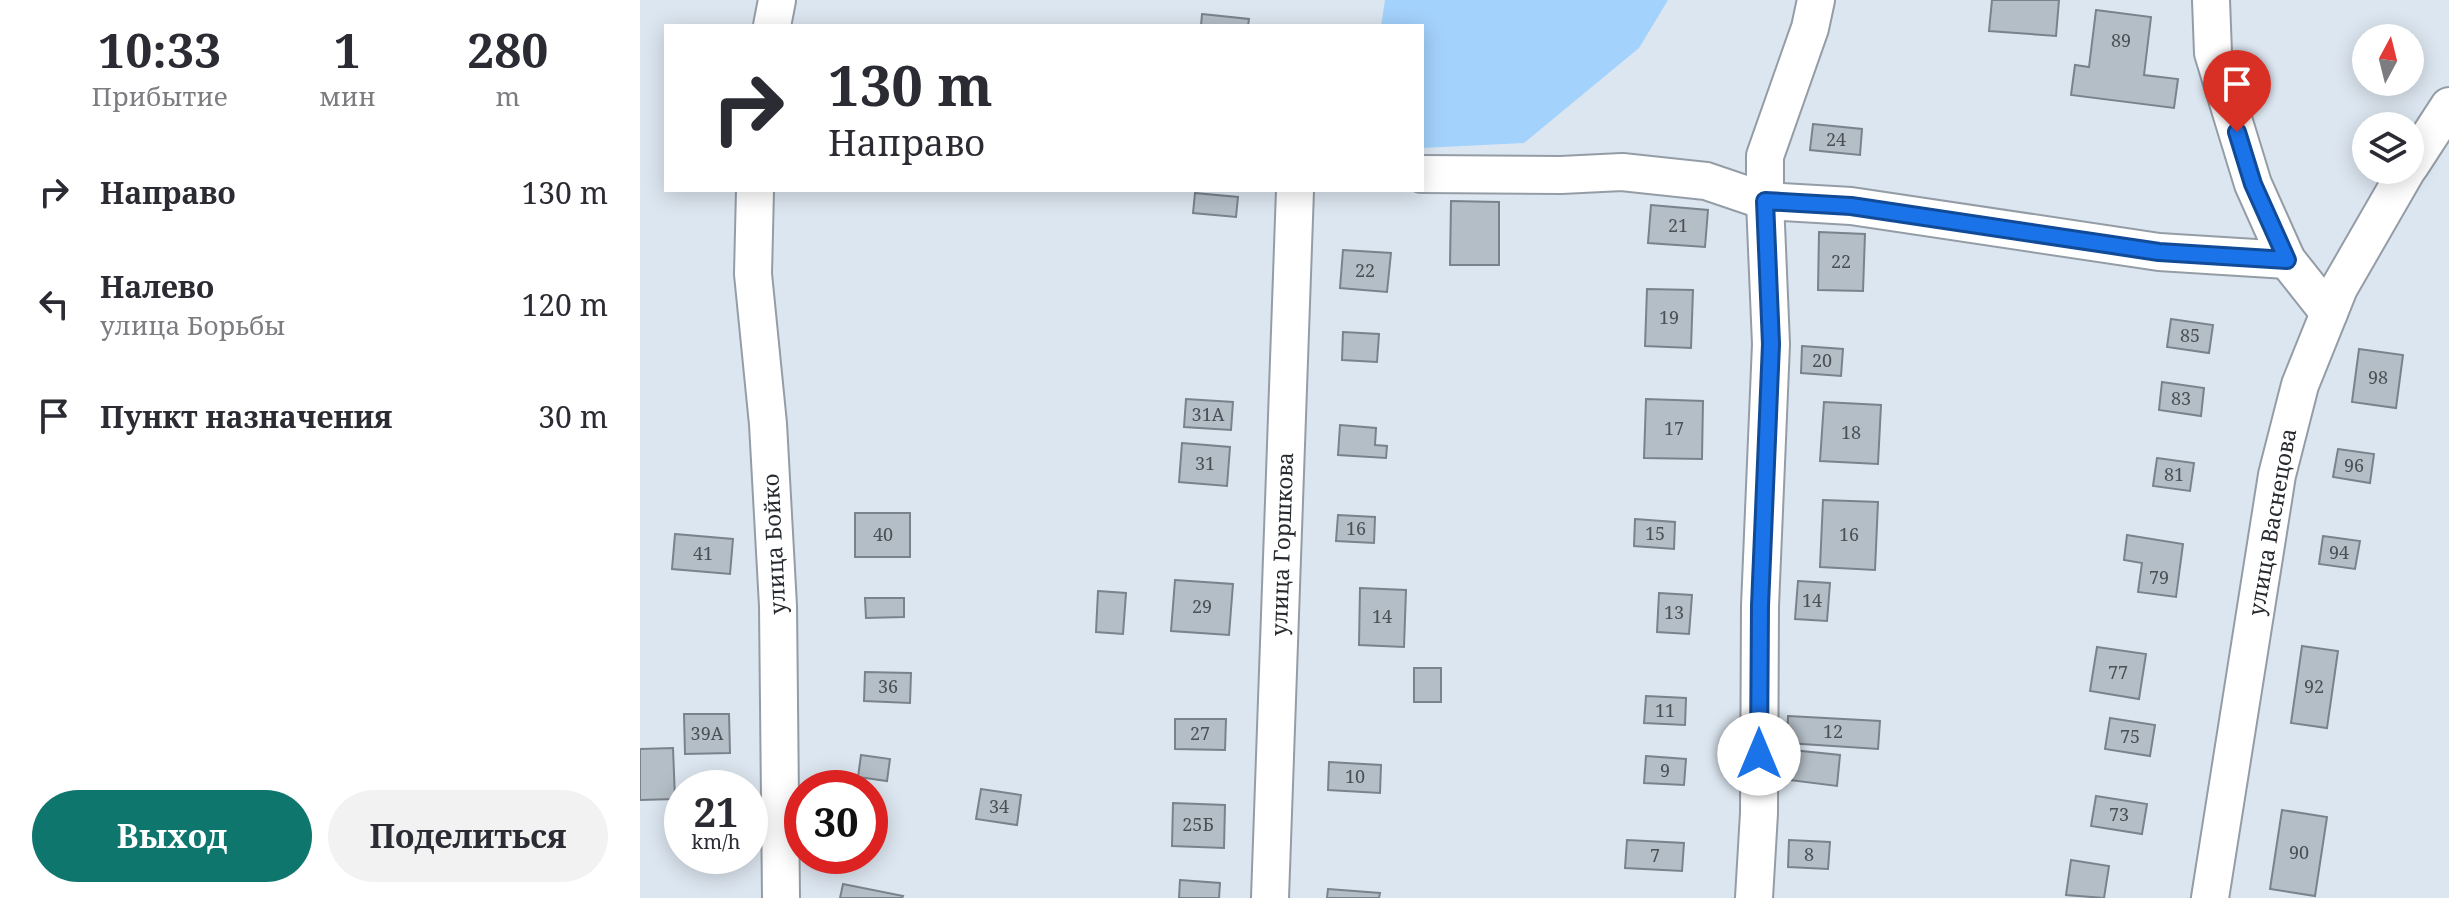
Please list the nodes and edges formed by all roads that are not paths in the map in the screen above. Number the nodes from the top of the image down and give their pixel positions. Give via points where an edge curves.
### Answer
1 (777, 0) edge
2 (1816, 0) edge
3 (2211, 0) edge
4 (772, 24) edge
5 (2449, 106) edge
6 (2424, 145) edge
7 (1424, 174) edge
8 (2400, 184) edge
9 (755, 192) edge
10 (1299, 192) edge
11 (1765, 201) junction
12 (2287, 260) junction
13 (2329, 313) junction
14 (781, 898) edge
15 (1270, 898) edge
16 (1754, 898) edge
17 (2210, 898) edge

1 - 4 street
2 - 11 street via 1765,156
3 - 12 street via 2213,53 2253,184
5 - 6 street, улица Васнецова
7 - 11 street via 1622,172 1706,181
8 - 13 street, улица Васнецова
9 - 14 street, улица Бойко via 753,274 778,606
10 - 15 street, улица Горшкова
11 - 12 street via 1851,206 2159,252
11 - 16 street via 1771,344
12 - 13 street
13 - 17 street, улица Васнецова via 2300,385 2277,475

